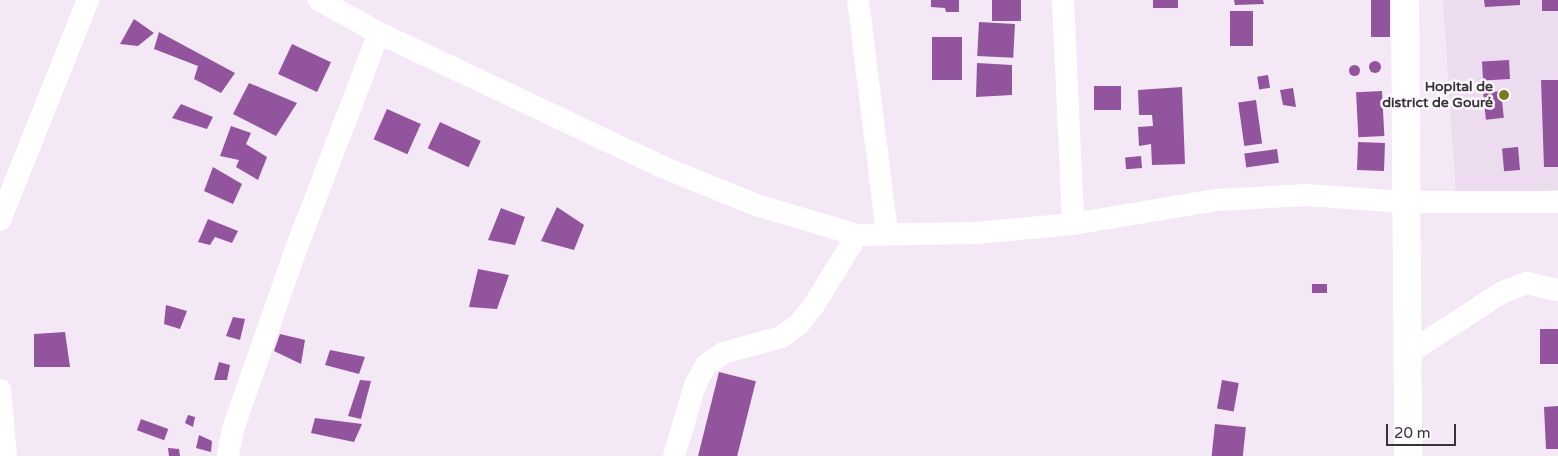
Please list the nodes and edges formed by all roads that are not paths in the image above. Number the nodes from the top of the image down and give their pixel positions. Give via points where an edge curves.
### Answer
1 (88, 0) edge
2 (319, 0) edge
3 (858, 0) edge
4 (1063, 0) edge
5 (1405, 0) edge
6 (379, 33) junction
7 (1405, 202) junction
8 (1558, 202) edge
9 (0, 220) edge
10 (1073, 224) junction
11 (857, 234) junction
12 (888, 234) junction
13 (1558, 290) edge
14 (1406, 354) junction
15 (0, 390) edge
16 (6, 456) edge
17 (228, 456) edge
18 (674, 456) edge
19 (1408, 456) edge

1 - 9 street
2 - 6 street
3 - 12 street
4 - 10 street
5 - 7 highway
6 - 11 street via 658,165 756,205
6 - 17 street via 296,249 233,429
7 - 8 street
7 - 10 street via 1307,195 1226,200
7 - 14 highway
10 - 12 street via 976,233
11 - 12 street
11 - 18 street via 799,324 781,337 723,353 706,365 695,385
13 - 14 street via 1527,283 1503,292
14 - 19 highway
15 - 16 street

